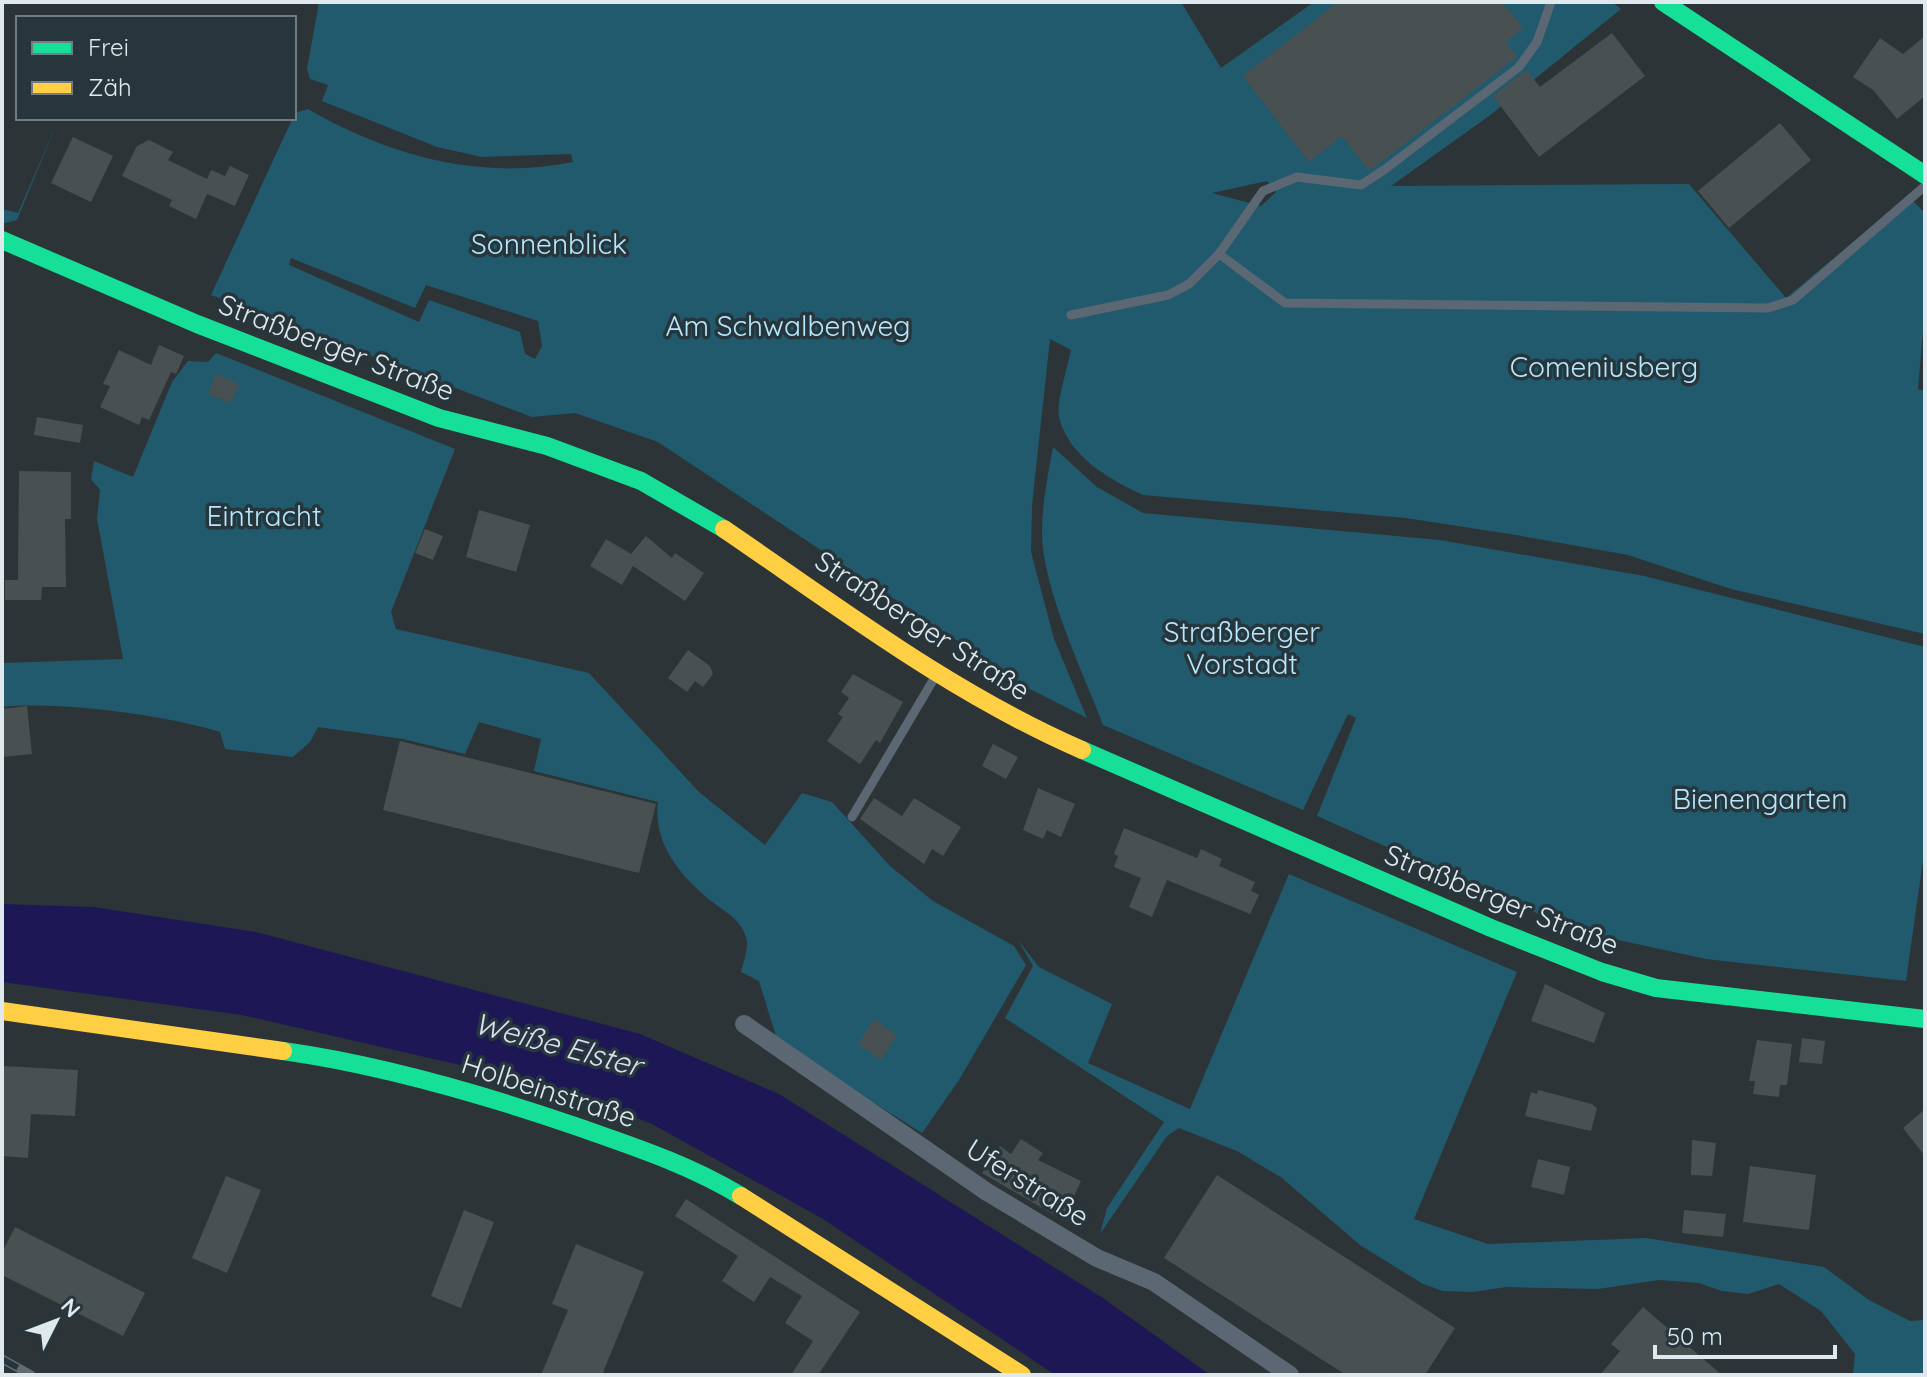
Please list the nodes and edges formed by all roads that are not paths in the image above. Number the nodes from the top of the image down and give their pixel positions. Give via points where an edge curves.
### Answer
1 (1551, 2) edge
2 (1663, 2) edge
3 (1925, 175) edge
4 (1925, 186) edge
5 (2, 240) edge
6 (1219, 254) junction
7 (1071, 315) dead end
8 (937, 674) junction
9 (852, 817) dead end
10 (2, 1011) edge
11 (1925, 1019) edge
12 (744, 1024) dead end
13 (1022, 1375) edge
14 (1290, 1375) edge

1 - 6 lane via 1537,42 1519,67 1384,170 1361,185 1297,177 1263,191
2 - 3 main road
4 - 6 lane via 1793,300 1768,308 1285,303
5 - 8 main road, Straßberger Straße via 197,324 439,418 547,446 641,481 709,519
6 - 7 lane via 1189,284 1168,295
8 - 9 lane
8 - 11 main road, Straßberger Straße via 1035,730 1602,972 1656,988
10 - 13 main road, Holbeinstraße via 341,1059 505,1102 659,1155 721,1184 803,1233
12 - 14 street, Uferstraße via 987,1192 1097,1258 1154,1282

